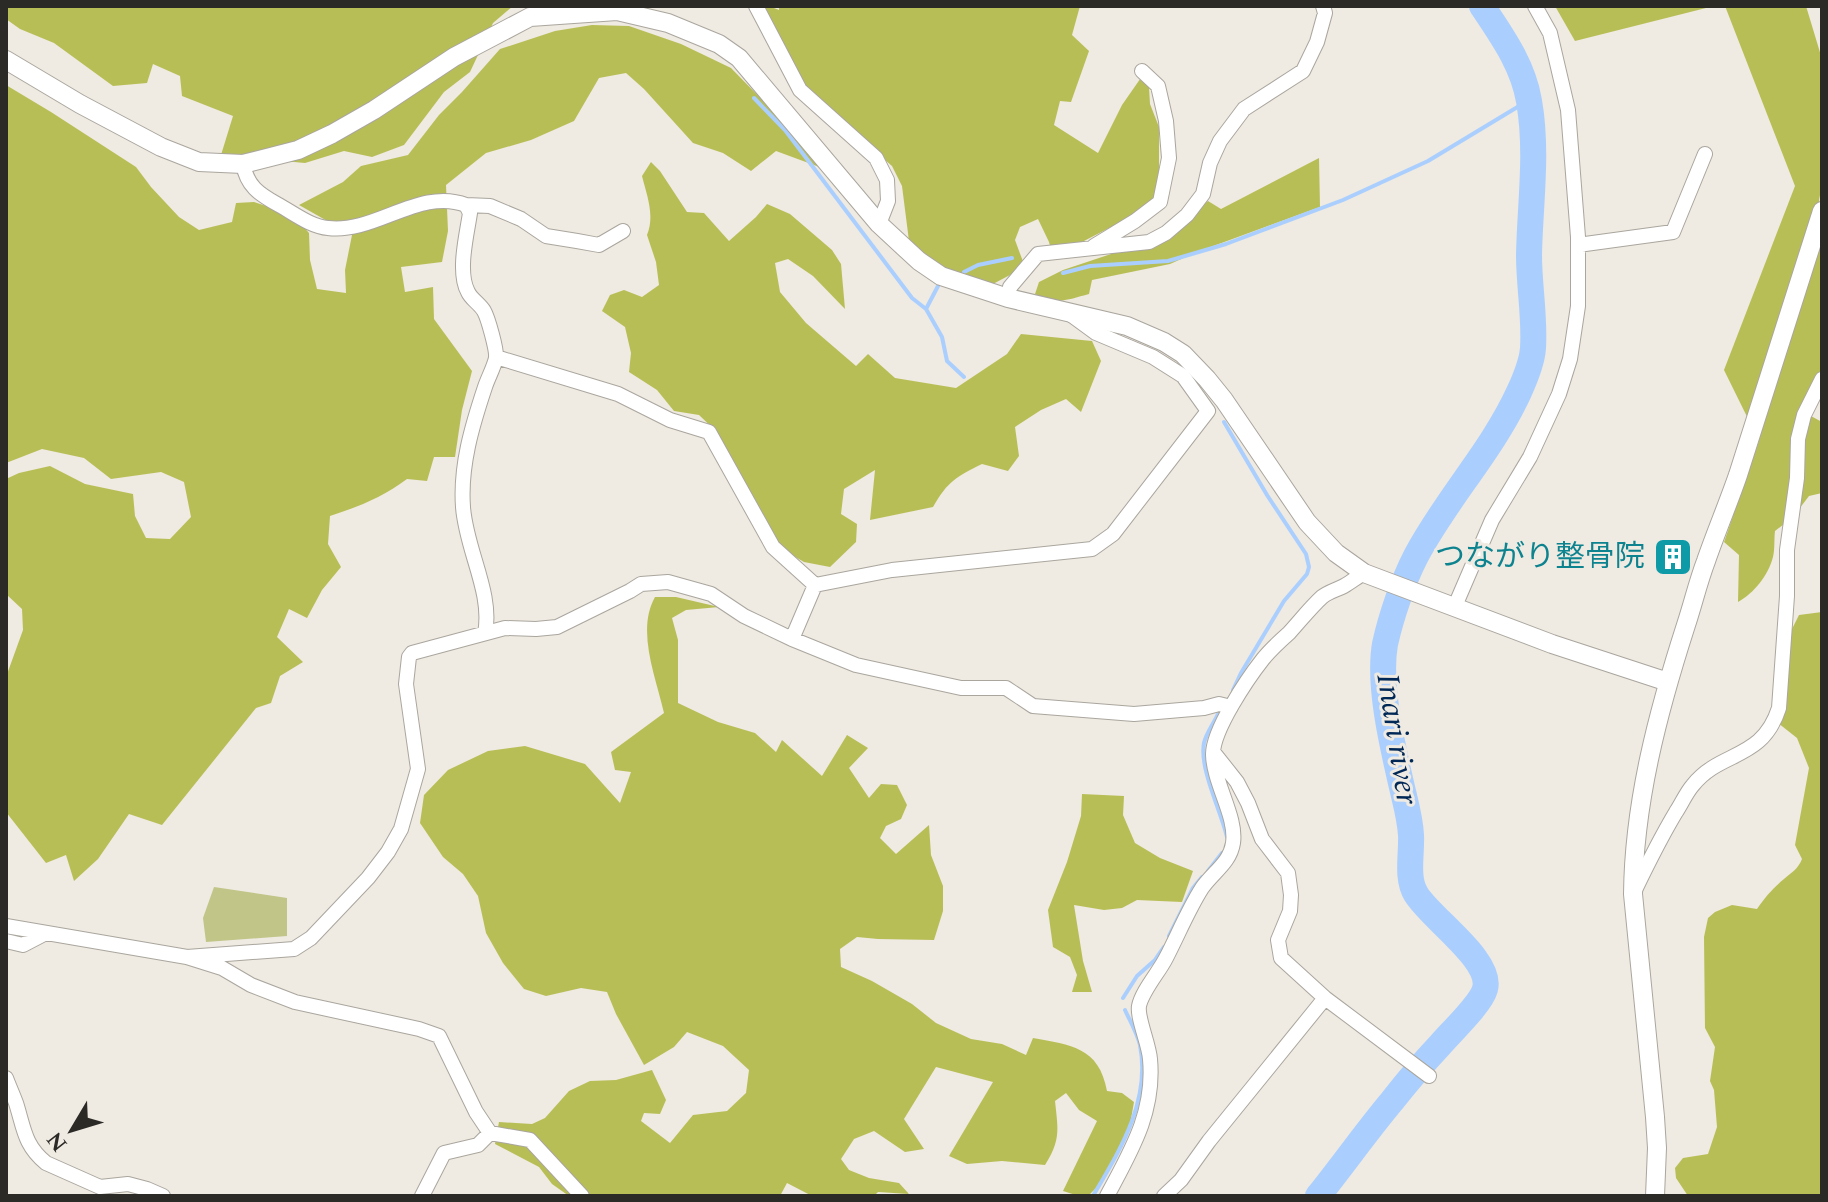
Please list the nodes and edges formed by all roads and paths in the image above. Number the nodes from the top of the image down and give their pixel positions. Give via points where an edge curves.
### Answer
1 (756, 6) edge
2 (1323, 6) edge
3 (1535, 6) edge
4 (6, 60) edge
5 (1142, 71) dead end
6 (1705, 154) dead end
7 (243, 164) junction
8 (466, 205) junction
9 (1822, 211) edge
10 (879, 224) junction
11 (623, 231) dead end
12 (1578, 245) junction
13 (1090, 248) junction
14 (1008, 298) junction
15 (1068, 312) junction
16 (496, 357) junction
17 (1822, 379) edge
18 (1364, 573) junction
19 (815, 585) junction
20 (1455, 606) junction
21 (485, 633) junction
22 (792, 639) junction
23 (1668, 682) junction
24 (1231, 707) junction
25 (1212, 751) junction
26 (1633, 894) junction
27 (6, 926) edge
28 (46, 933) junction
29 (6, 941) edge
30 (187, 957) junction
31 (1325, 998) junction
32 (1429, 1076) dead end
33 (6, 1078) edge
34 (490, 1133) junction
35 (163, 1196) edge
36 (422, 1196) edge
37 (582, 1196) edge
38 (1107, 1196) edge
39 (1164, 1196) edge
40 (1655, 1196) edge

1 - 10 street via 800,90 876,158 887,180 888,201
2 - 13 street via 1317,42 1303,71 1244,109 1220,141 1203,194 1187,215 1149,242
3 - 12 street via 1550,33 1568,110
4 - 7 main road via 161,147 199,162
5 - 13 street via 1158,86 1166,121 1169,158 1160,202
6 - 12 street via 1673,232
7 - 8 street via 246,180 264,197 328,229 439,201
7 - 10 main road via 298,150 332,134 454,57 530,17 617,11 668,23 739,58
8 - 11 street via 490,206 546,236 599,245
8 - 16 street via 470,213 462,263 467,291 483,309
9 - 23 main road
10 - 14 main road via 941,276
12 - 20 street via 1578,306 1559,394 1492,520
13 - 14 street via 1038,254 1010,287
14 - 15 main road
15 - 18 main road via 1127,326 1183,354 1224,400 1313,530
15 - 19 street via 1096,333 1183,376 1208,411 1113,534 1092,549 892,570
16 - 19 street via 618,394 709,432 773,547
16 - 21 street via 464,461 462,494 464,527 485,595
17 - 26 street via 1798,439 1774,724 1752,747 1693,784
18 - 20 main road
18 - 24 street via 1325,594 1264,658
19 - 22 street
20 - 23 main road
21 - 22 street via 557,627 641,584 668,582 711,594
21 - 30 street via 409,657 406,684 418,769 398,837 368,878 294,949
22 - 24 street via 856,665 961,688 1006,688 1033,706 1134,714
23 - 26 main road via 1640,806
24 - 25 street
25 - 31 street via 1237,782 1262,839 1288,873 1290,911 1278,940 1281,958
25 - 38 street via 1234,840 1139,1004 1152,1078 1147,1112
26 - 40 main road via 1655,1117
27 - 28 street
28 - 29 street via 23,945
28 - 30 street
30 - 34 street via 295,1002 439,1036
31 - 32 street
31 - 39 street
33 - 35 street via 28,1142 46,1163 100,1187 128,1184
34 - 36 street via 478,1145 444,1153
34 - 37 street via 530,1140

